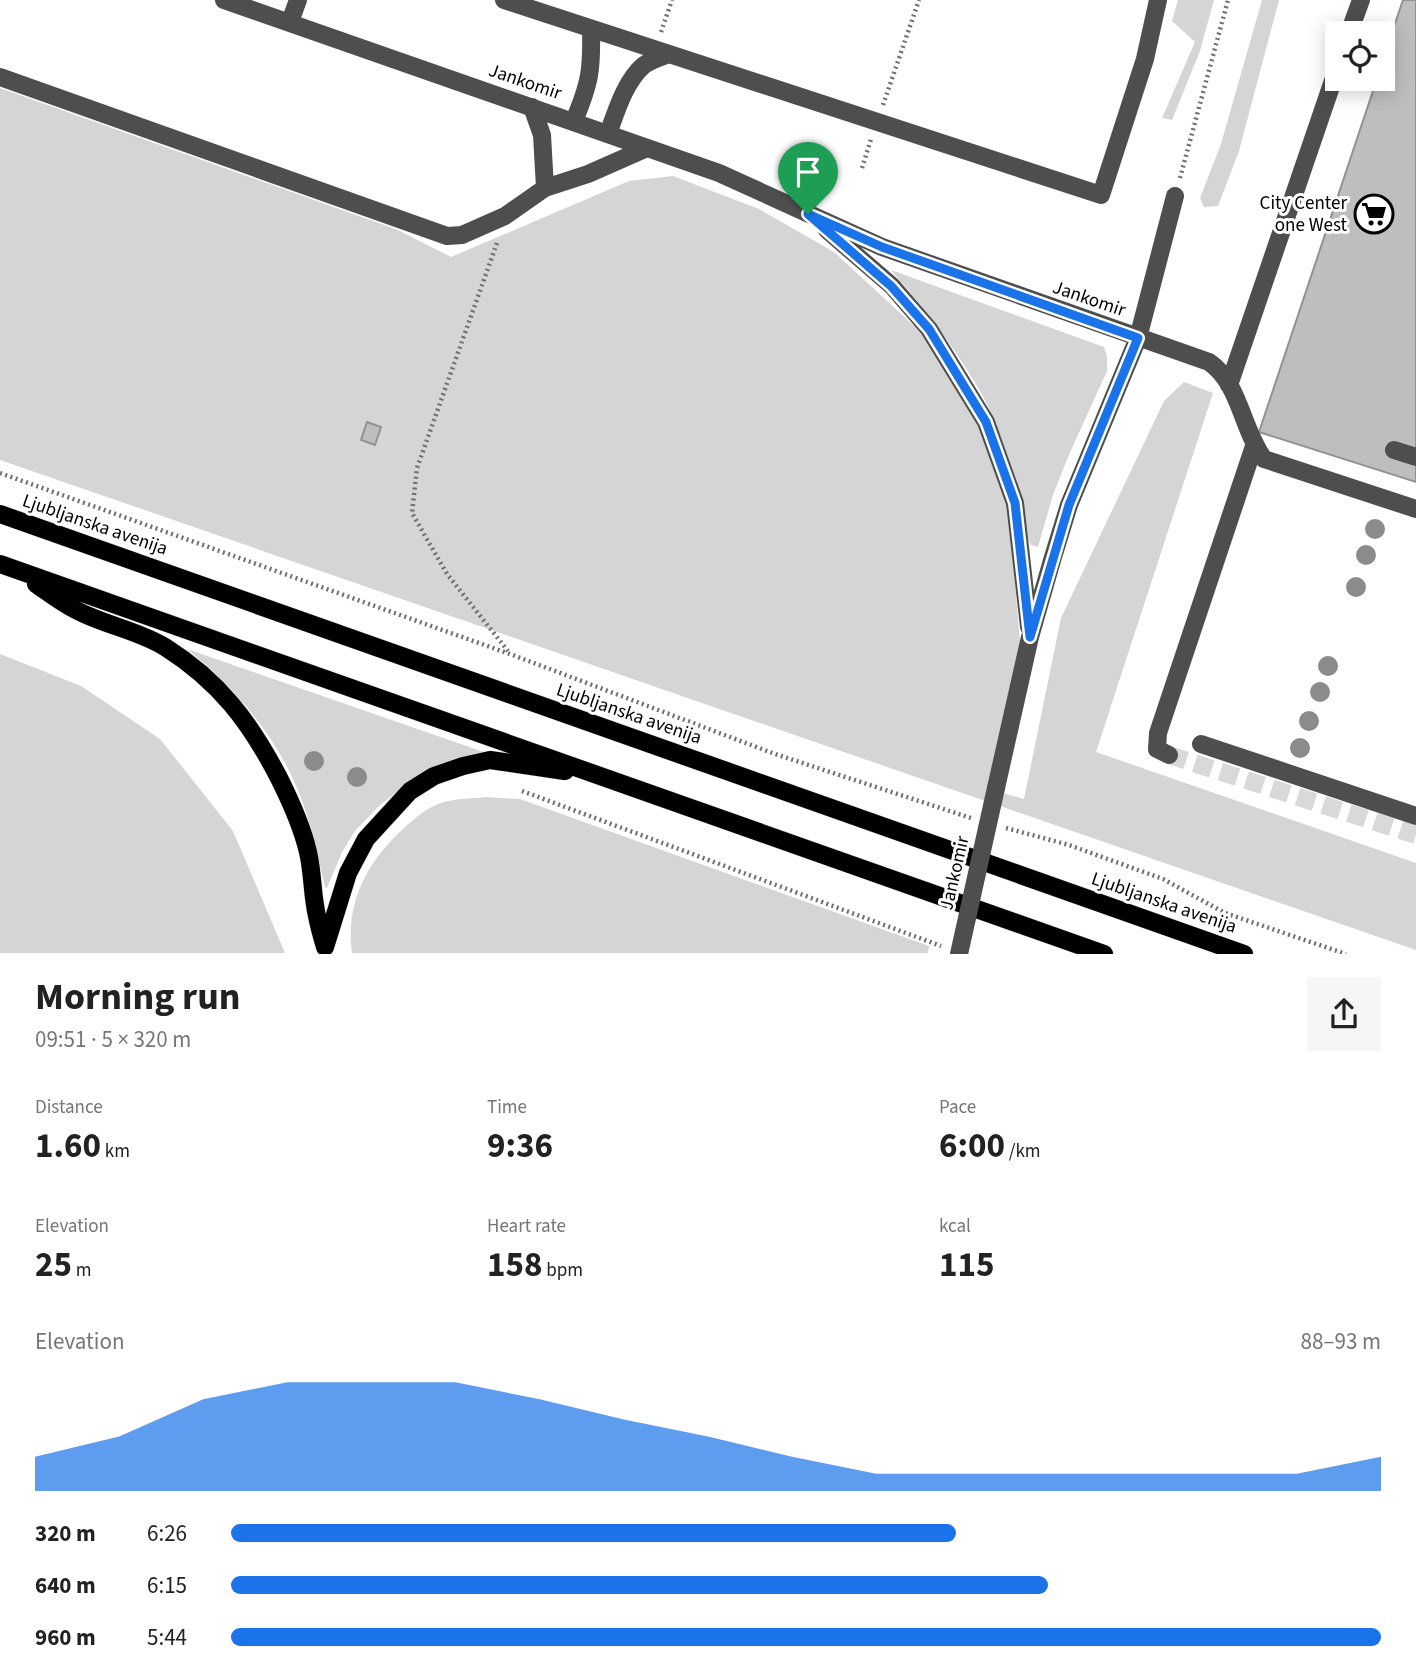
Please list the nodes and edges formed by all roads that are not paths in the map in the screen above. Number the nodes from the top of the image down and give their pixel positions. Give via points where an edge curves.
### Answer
1 (225, 0) edge
2 (298, 0) edge
3 (504, 0) edge
4 (1158, 0) edge
5 (1361, 0) edge
6 (1353, 21) edge
7 (290, 22) junction
8 (591, 29) junction
9 (662, 52) junction
10 (0, 77) edge
11 (1329, 91) edge
12 (532, 107) junction
13 (574, 121) junction
14 (608, 134) junction
15 (647, 148) junction
16 (545, 188) junction
17 (1175, 196) road end
18 (808, 214) junction
19 (1138, 338) junction
20 (1229, 385) junction
21 (1254, 446) junction
22 (1394, 450) dead end
23 (1416, 457) edge
24 (1416, 509) edge
25 (0, 514) edge
26 (6, 566) edge
27 (1030, 637) junction
28 (1201, 744) dead end
29 (1169, 755) dead end
30 (604, 777) junction
31 (1416, 816) edge
32 (326, 950) edge
33 (954, 951) edge
34 (1104, 954) edge
35 (1244, 954) edge

1 - 7 street, Jankomir
2 - 7 street
3 - 8 street
4 - 9 street via 1145,59 1101,195
5 - 6 street
7 - 12 street, Jankomir
8 - 9 street
8 - 13 street via 592,71
9 - 14 street via 644,66 617,108
10 - 16 street via 447,236 462,235 505,216
11 - 20 street
12 - 13 street, Jankomir
12 - 16 street via 542,135
13 - 14 street, Jankomir
14 - 15 street, Jankomir
15 - 16 street
15 - 18 street, Jankomir via 719,173
17 - 19 street
18 - 19 street, Jankomir via 882,247
18 - 27 street, Jankomir via 891,286 929,329 986,422 1015,503
19 - 20 street via 1209,362
19 - 27 street, Jankomir via 1069,505
20 - 21 street
21 - 24 street via 1264,459
21 - 29 street via 1158,733 1157,748
22 - 23 street
25 - 35 main road, Ljubljanska avenija
26 - 30 main road
26 - 32 main road via 77,611 162,646 194,667 242,715 261,743 300,825
27 - 33 street, Jankomir, bridge
28 - 31 street
30 - 32 main road via 491,760 434,776 411,791 366,839 348,873
30 - 34 main road

